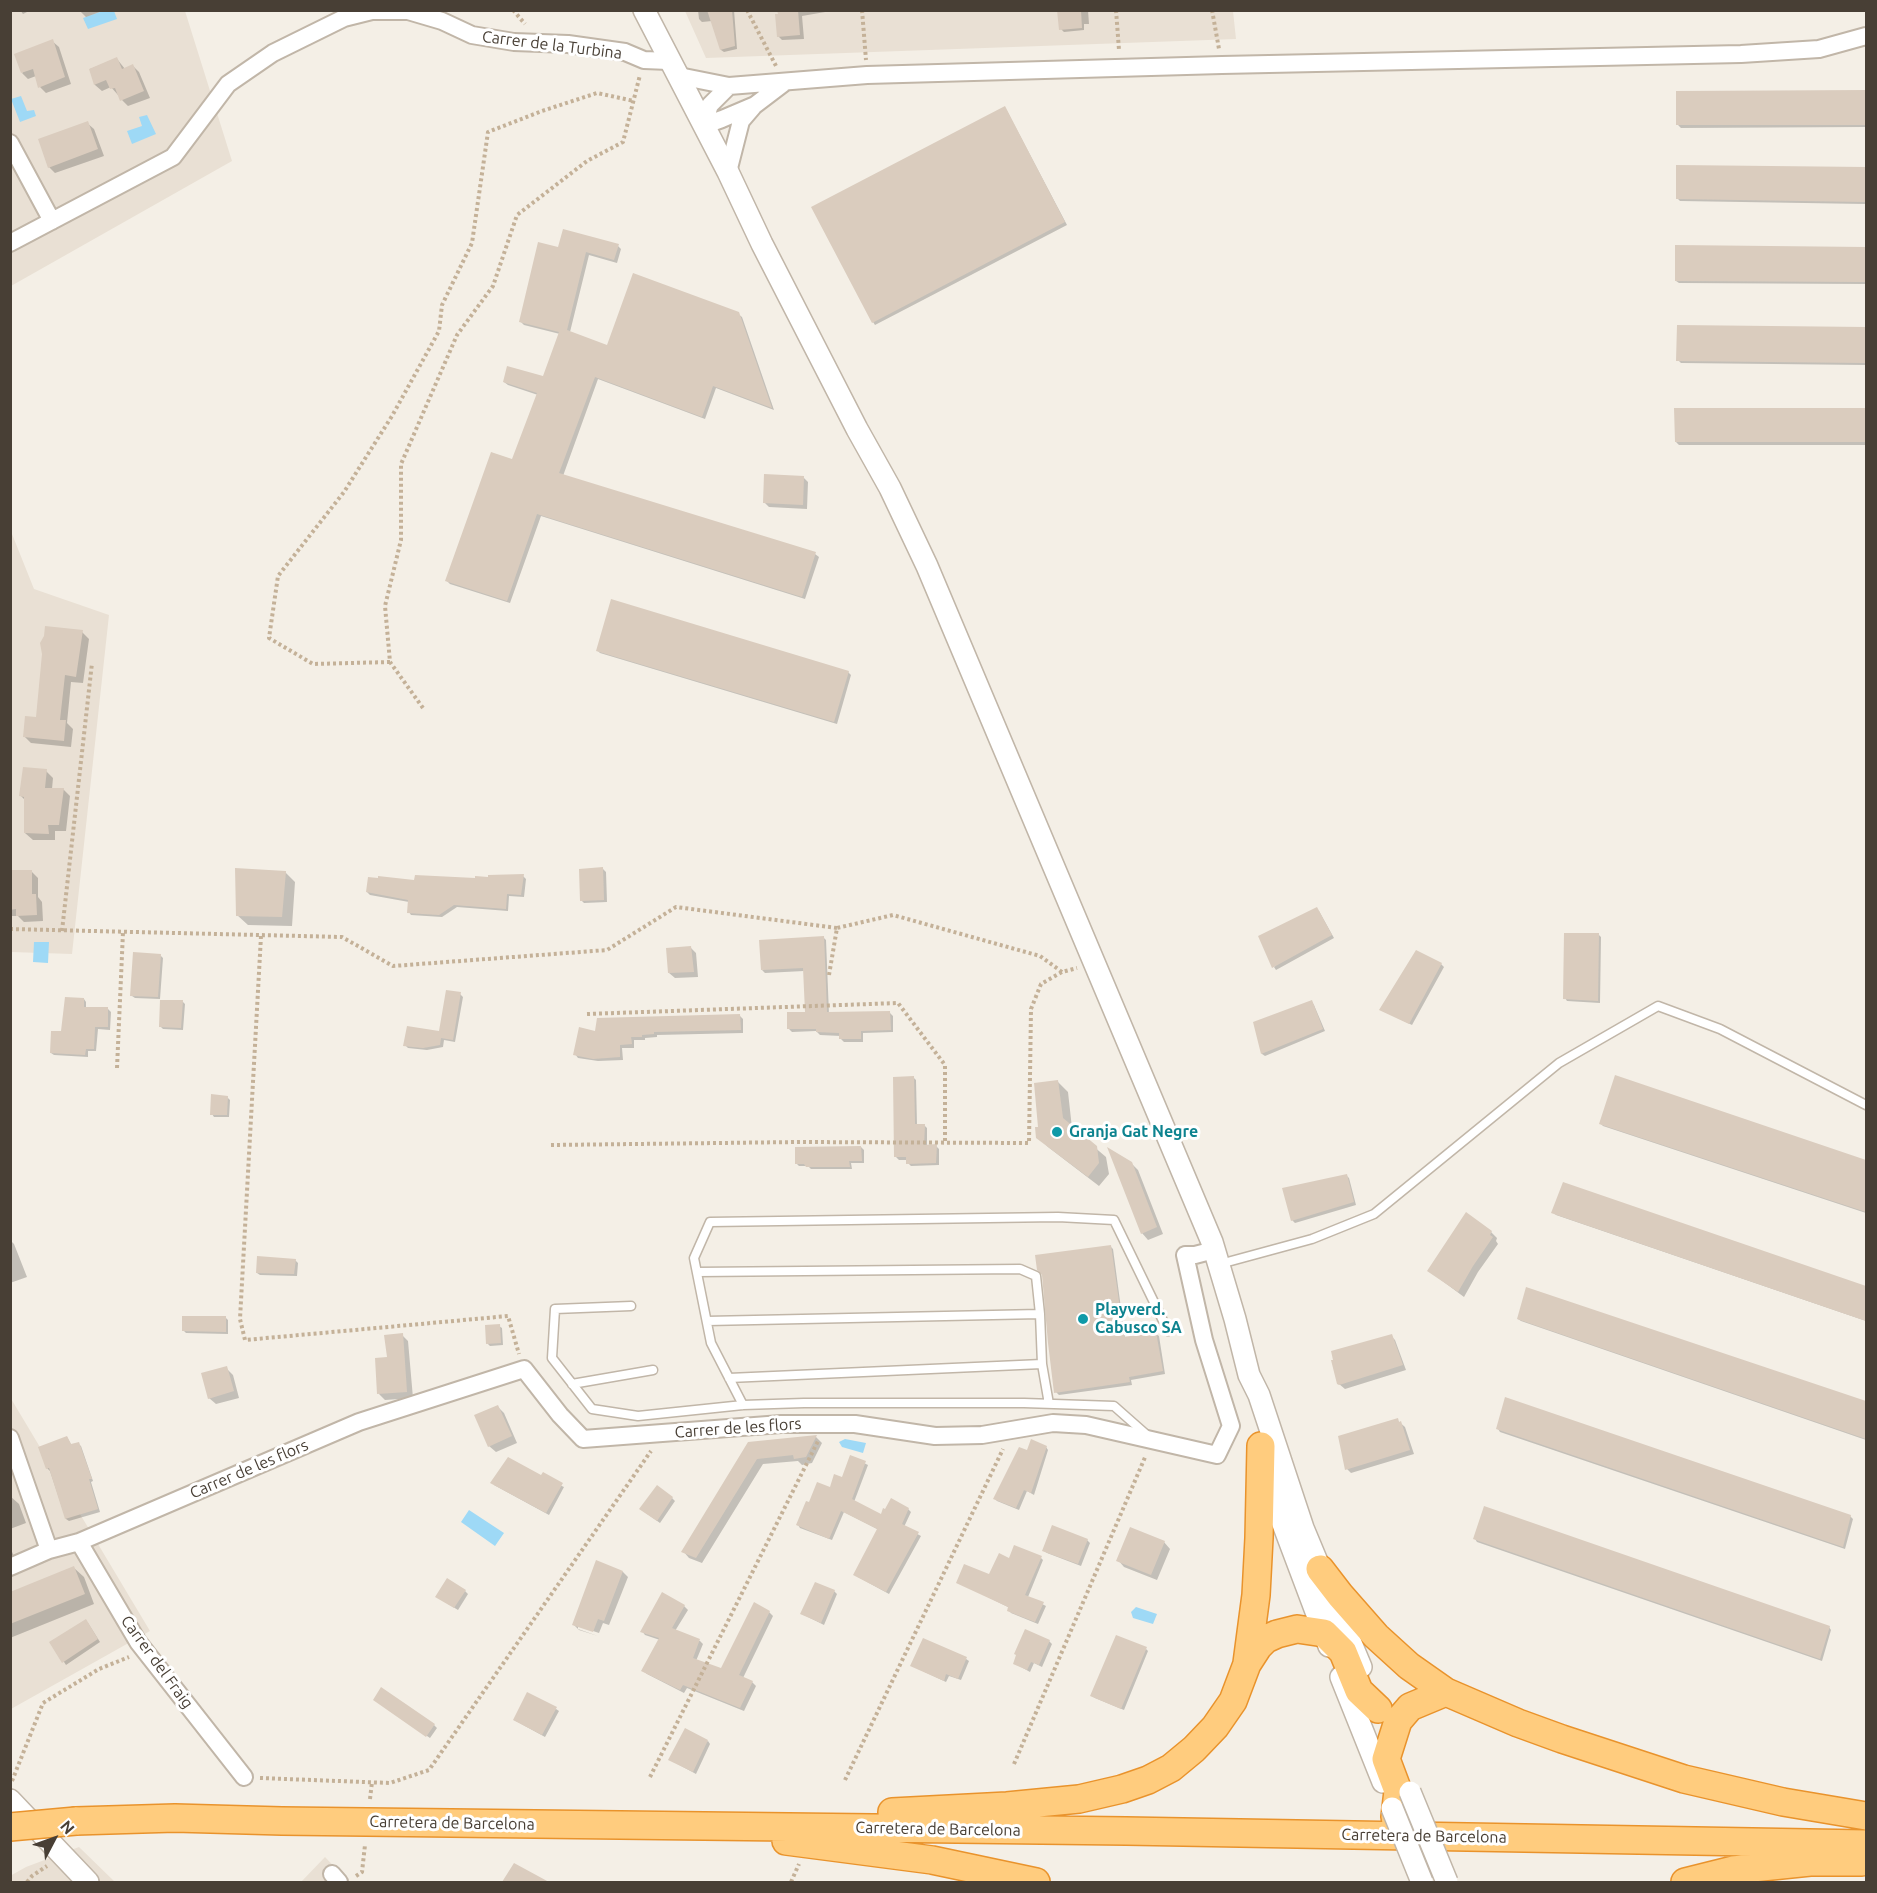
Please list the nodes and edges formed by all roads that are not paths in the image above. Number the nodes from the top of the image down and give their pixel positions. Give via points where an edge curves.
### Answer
1 (644, 10) edge
2 (1866, 36) edge
3 (674, 68) junction
4 (784, 83) junction
5 (729, 86) junction
6 (755, 105) junction
7 (703, 126) junction
8 (10, 143) edge
9 (728, 172) junction
10 (52, 221) junction
11 (10, 243) edge
12 (1866, 1105) edge
13 (1216, 1257) junction
14 (697, 1272) junction
15 (631, 1306) dead end
16 (1040, 1314) junction
17 (707, 1321) junction
18 (1168, 1331) dead end
19 (1042, 1364) junction
20 (653, 1370) dead end
21 (1249, 1375) junction
22 (729, 1378) junction
23 (572, 1384) junction
24 (1049, 1404) junction
25 (743, 1405) junction
26 (10, 1438) edge
27 (1152, 1441) junction
28 (1261, 1446) junction
29 (79, 1542) junction
30 (49, 1550) junction
31 (10, 1567) edge
32 (1320, 1569) junction
33 (1324, 1633) junction
34 (1247, 1664) junction
35 (1446, 1692) junction
36 (1378, 1710) junction
37 (1391, 1743) junction
38 (244, 1777) road end
39 (10, 1800) edge
40 (1394, 1812) junction
41 (1866, 1816) edge
42 (666, 1826) junction
43 (10, 1827) edge
44 (1866, 1844) edge
45 (1436, 1855) junction
46 (1866, 1862) edge
47 (88, 1882) edge
48 (1036, 1882) edge
49 (1422, 1882) edge
50 (1436, 1882) edge
51 (1447, 1882) edge
52 (1685, 1882) edge

1 - 3 street
2 - 4 street, Carrer de la Turbina via 1819,49 1741,54 867,75
3 - 5 street, Carrer de la Turbina
3 - 7 street
3 - 10 street, Carrer de la Turbina via 614,50 472,35 408,11 372,11 344,18 273,52 228,84 172,157
4 - 5 street, Carrer de la Turbina
4 - 6 street
5 - 7 street via 710,105
6 - 7 street
6 - 9 street via 741,121
7 - 9 street
8 - 10 street
9 - 13 street via 927,566
10 - 11 street, Carrer de la Turbina
12 - 13 lane via 1720,1029 1658,1006 1559,1063 1374,1214 1312,1239
13 - 21 street
13 - 27 street, Carrer de les flors via 1185,1255 1204,1340 1231,1426 1217,1455
14 - 16 lane via 1020,1269 1036,1276
14 - 17 lane
14 - 18 lane via 694,1258 710,1222 1058,1217 1114,1220
15 - 23 lane via 555,1309 552,1358
16 - 17 lane
16 - 19 lane
17 - 22 lane via 711,1343
19 - 22 lane
19 - 24 lane
20 - 23 lane
21 - 28 street via 1246,1385
21 - 32 street
22 - 25 lane
23 - 25 lane via 592,1409 639,1416
24 - 25 lane
24 - 27 lane via 1114,1406
26 - 30 street
27 - 29 street, Carrer de les flors via 1086,1425 1053,1423 982,1435 935,1436 855,1424 781,1424 583,1439 524,1369 359,1422
28 - 33 street via 1275,1500
28 - 34 highway via 1257,1584
29 - 30 street, Carrer de les flors
29 - 38 street, Carrer del Fraig via 145,1651
30 - 31 street, Carrer de les flors
32 - 35 highway via 1376,1636
32 - 36 street
33 - 34 highway via 1297,1629 1277,1634 1258,1647
33 - 36 highway via 1343,1652 1359,1690
33 - 40 street
34 - 42 highway via 1233,1701 1194,1749 1171,1768 1122,1789 1007,1806
35 - 37 highway via 1410,1707 1398,1721
35 - 41 highway via 1518,1723 1684,1779
36 - 37 street
37 - 40 highway via 1386,1759 1398,1791
37 - 45 street, bridge
39 - 47 street
40 - 49 street, bridge
42 - 43 highway, Carretera de Barcelona, bridge via 175,1818
42 - 44 highway, Carretera de Barcelona
42 - 48 highway via 933,1860
45 - 50 highway
45 - 51 street, bridge
46 - 52 highway via 1810,1862 1733,1870

